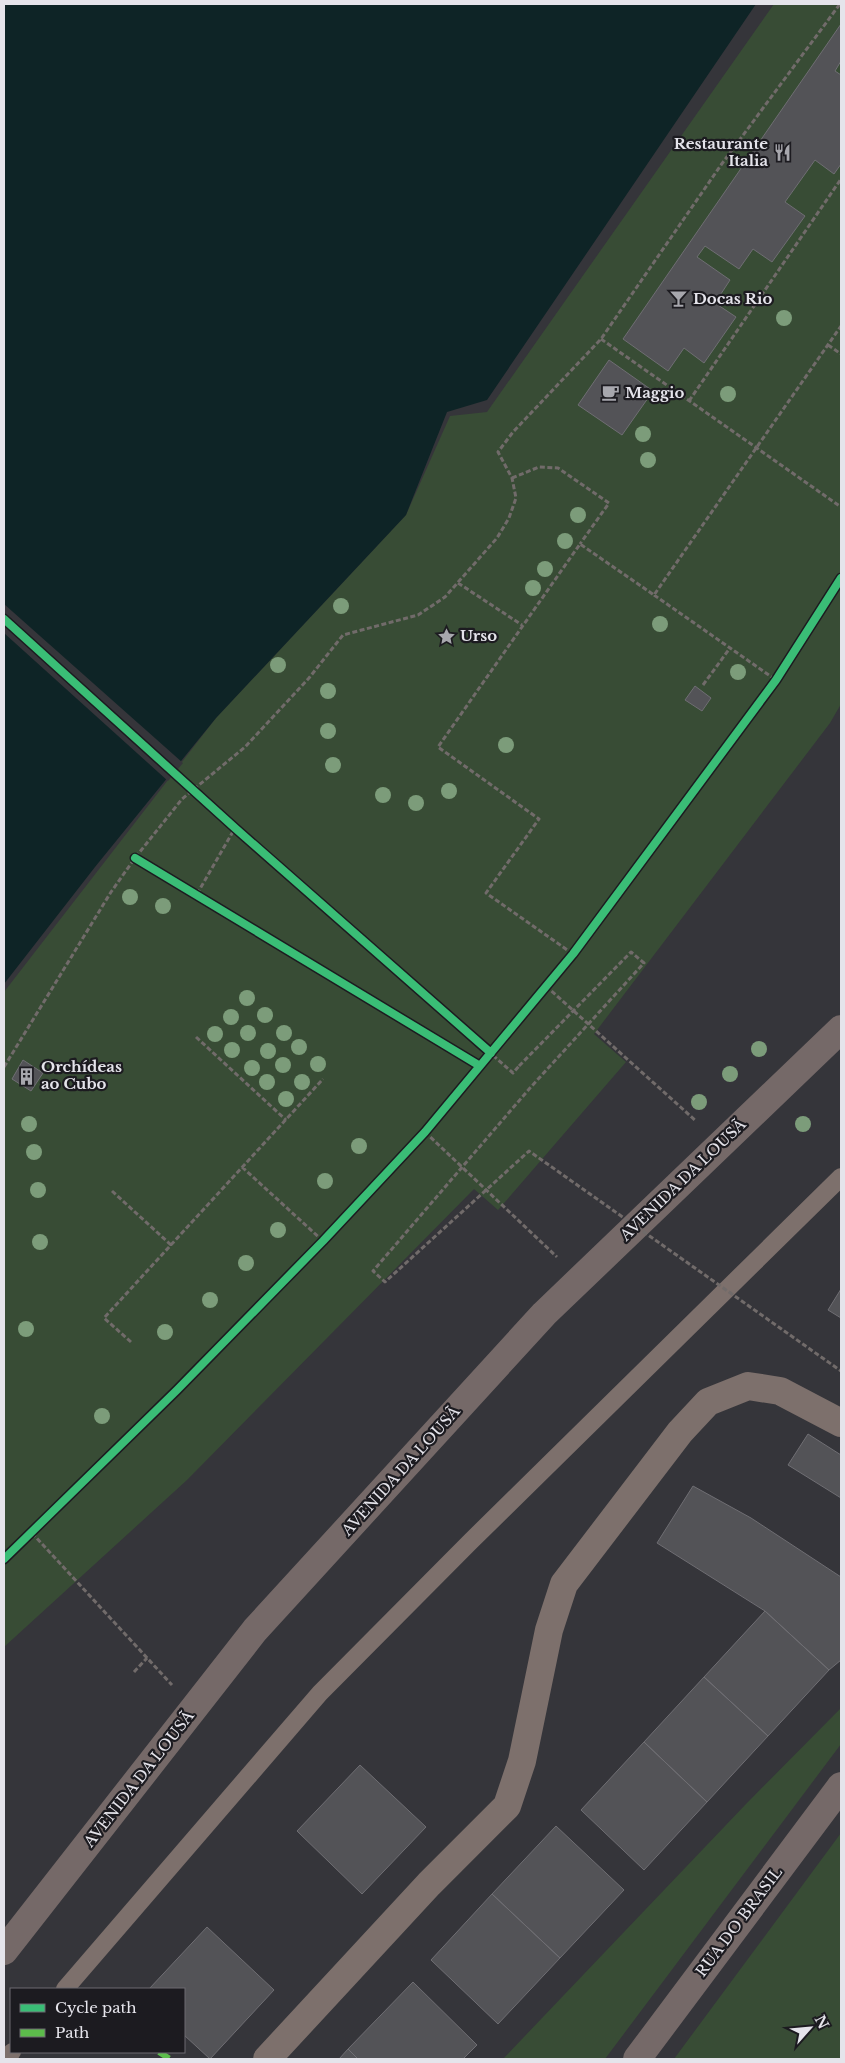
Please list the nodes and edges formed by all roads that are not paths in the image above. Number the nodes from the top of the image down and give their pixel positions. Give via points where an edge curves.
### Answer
1 (841, 1029) edge
2 (841, 1177) edge
3 (841, 1423) edge
4 (841, 1786) edge
5 (4, 1951) edge
6 (66, 1988) edge
7 (267, 2059) edge
8 (637, 2059) edge

1 - 5 main road, AVENIDA DA LOUSÃ via 544,1314 269,1616
2 - 6 lane via 320,1693
3 - 7 street via 780,1391 748,1386 708,1402 680,1432 564,1584 548,1630 522,1760 507,1806 429,1884
4 - 8 main road, RUA DO BRASIL

